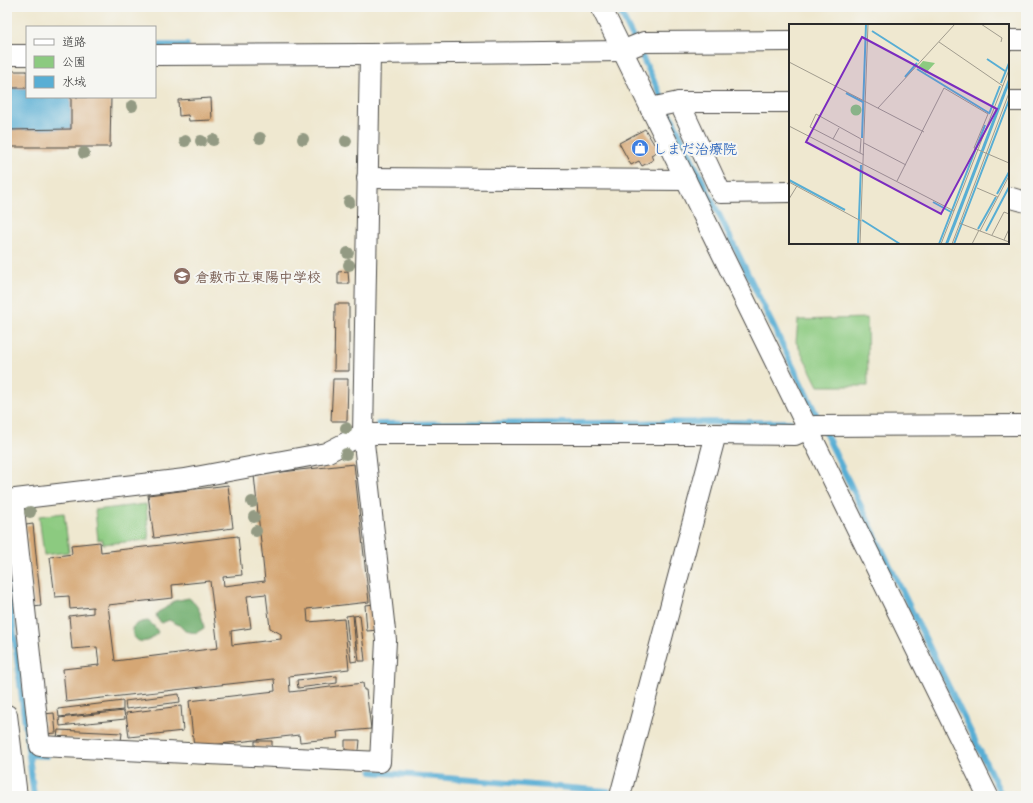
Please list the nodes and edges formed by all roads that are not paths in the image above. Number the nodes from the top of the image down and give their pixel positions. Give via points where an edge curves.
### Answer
1 (601, 7) edge
2 (1009, 40) edge
3 (1026, 40) edge
4 (789, 41) edge
5 (632, 46) junction
6 (370, 54) junction
7 (7, 55) edge
8 (26, 55) edge
9 (156, 55) edge
10 (1009, 101) edge
11 (1026, 101) edge
12 (789, 102) edge
13 (665, 105) junction
14 (367, 178) junction
15 (686, 180) junction
16 (789, 192) edge
17 (1009, 197) edge
18 (1026, 202) edge
19 (1026, 425) edge
20 (818, 427) junction
21 (363, 434) junction
22 (716, 434) junction
23 (10, 500) edge
24 (7, 715) edge
25 (17, 796) edge
26 (620, 796) edge
27 (988, 796) edge

1 - 5 street
2 - 3 street
4 - 5 street
5 - 6 street
5 - 13 street
6 - 9 street
6 - 14 street
7 - 8 street
10 - 11 street
12 - 13 street
13 - 15 street
13 - 16 street via 721,193
14 - 15 street
14 - 21 street
15 - 20 street
17 - 18 street
19 - 20 street
20 - 22 street via 795,435
20 - 27 street
21 - 22 street
21 - 23 street via 326,453 185,479
21 - 23 street via 386,640 380,762 40,746
22 - 26 street
24 - 25 street

